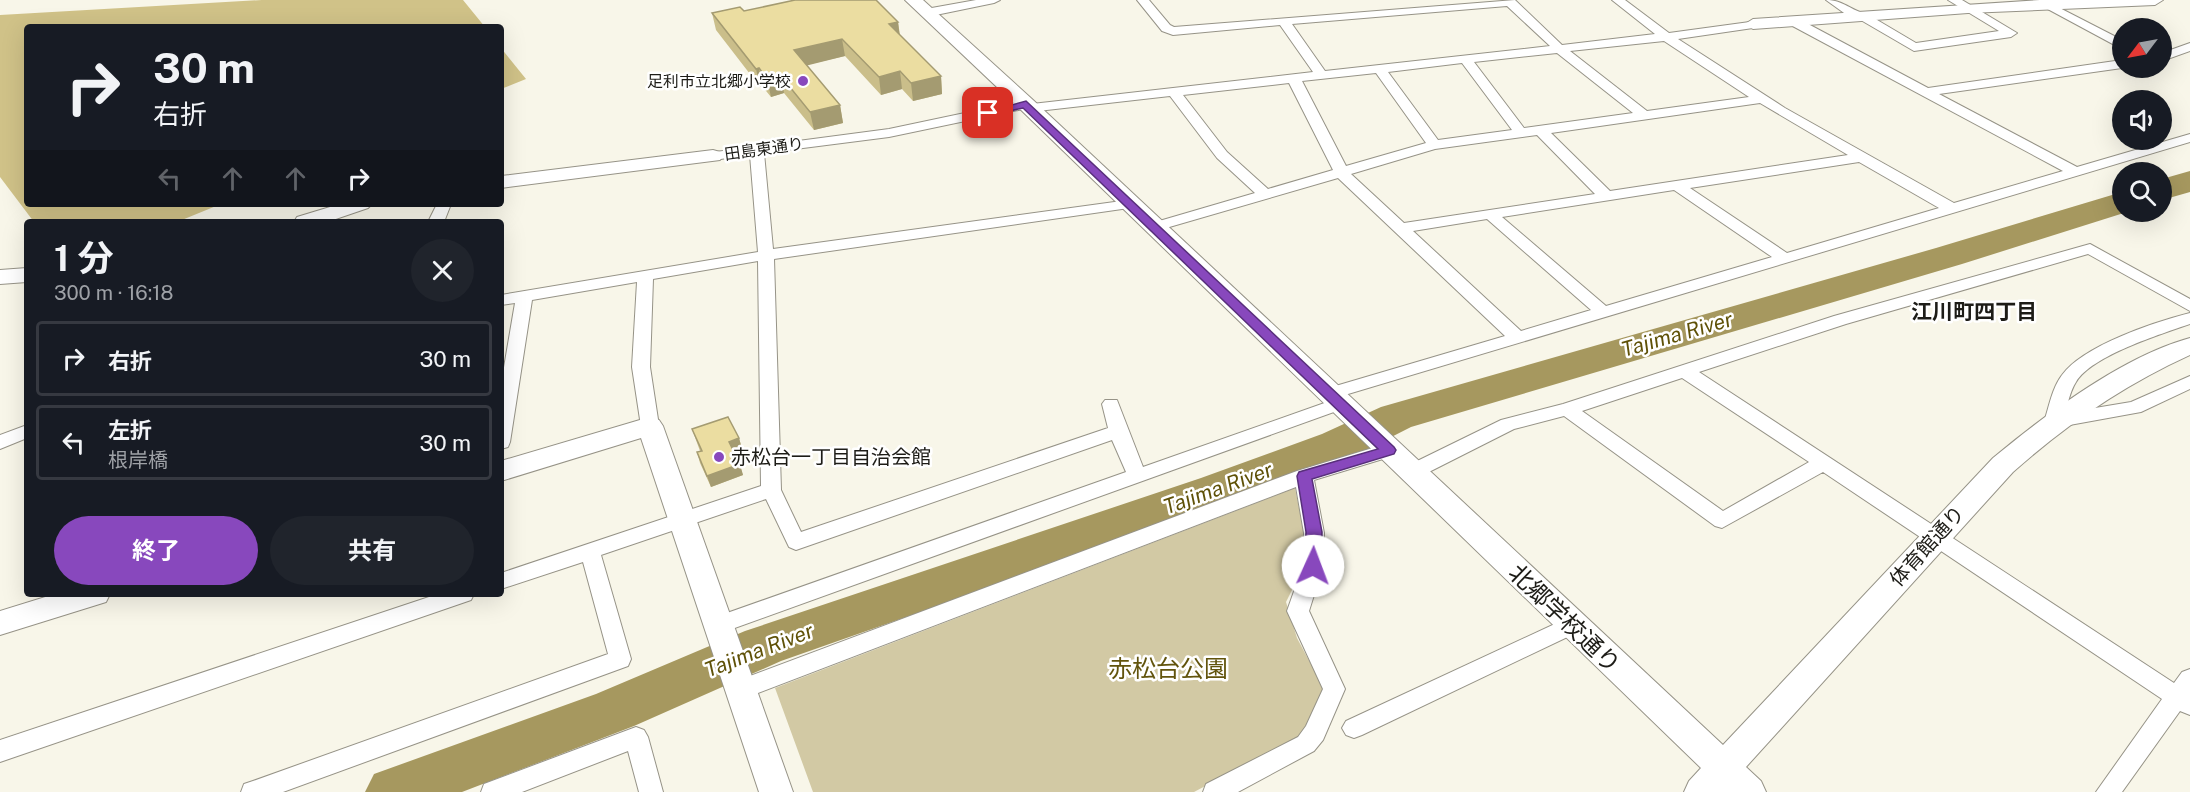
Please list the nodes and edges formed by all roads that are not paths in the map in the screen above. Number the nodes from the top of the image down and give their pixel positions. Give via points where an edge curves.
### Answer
1 (994, 0) edge
2 (1143, 0) edge
3 (1618, 0) edge
4 (1832, 0) edge
5 (2155, 0) edge
6 (1510, 1) edge
7 (1961, 4) edge
8 (2048, 5) junction
9 (919, 6) edge
10 (1859, 16) junction
11 (1791, 21) junction
12 (1284, 22) junction
13 (1753, 24) joint
14 (1664, 37) junction
15 (2112, 40) edge
16 (2190, 47) edge
17 (1560, 49) junction
18 (2172, 53) edge
19 (1465, 59) junction
20 (2112, 65) edge
21 (1380, 69) junction
22 (1321, 75) junction
23 (1294, 79) junction
24 (1174, 92) junction
25 (1925, 92) junction
26 (1762, 99) junction
27 (1028, 106) junction
28 (1642, 114) junction
29 (1540, 130) junction
30 (1521, 133) junction
31 (2190, 138) edge
32 (1434, 145) junction
33 (757, 150) junction
34 (713, 156) joint
35 (1863, 158) junction
36 (2076, 172) junction
37 (1341, 173) junction
38 (504, 182) edge
39 (1677, 186) junction
40 (1266, 195) junction
41 (1607, 197) junction
42 (1129, 204) junction
43 (352, 207) edge
44 (1951, 208) junction
45 (1491, 214) junction
46 (314, 219) edge
47 (1154, 227) junction
48 (1401, 228) junction
49 (766, 255) junction
50 (1786, 259) junction
51 (24, 275) edge
52 (645, 276) junction
53 (0, 277) edge
54 (524, 296) junction
55 (504, 299) edge
56 (2190, 306) edge
57 (1604, 313) junction
58 (2190, 318) edge
59 (1518, 338) junction
60 (2190, 346) edge
61 (1683, 370) junction
62 (2190, 382) edge
63 (1338, 402) junction
64 (1111, 404) dead end
65 (1567, 409) junction
66 (2053, 422) junction
67 (504, 423) edge
68 (650, 426) junction
69 (24, 431) edge
70 (1118, 431) junction
71 (0, 442) edge
72 (1386, 447) junction
73 (1823, 463) junction
74 (504, 470) edge
75 (1412, 472) junction
76 (1137, 476) junction
77 (1304, 476) junction
78 (771, 490) junction
79 (682, 520) junction
80 (1934, 538) junction
81 (590, 551) junction
82 (504, 580) edge
83 (85, 597) edge
84 (454, 597) edge
85 (0, 623) edge
86 (1572, 625) junction
87 (719, 630) junction
88 (740, 686) junction
89 (2185, 693) edge
90 (1354, 728) dead end
91 (0, 751) edge
92 (1723, 768) junction
93 (253, 792) edge
94 (493, 792) edge
95 (651, 792) edge
96 (776, 792) edge
97 (1215, 792) edge
98 (1701, 792) edge
99 (1749, 792) edge
100 (2108, 792) edge

1 - 9 street
2 - 12 street via 1173,31
3 - 14 street
4 - 10 street
5 - 8 street
6 - 12 street
6 - 17 street
7 - 8 street
7 - 10 street
7 - 10 street via 2011,33 1914,46
8 - 15 street
9 - 27 street
10 - 11 street
11 - 13 street
11 - 25 street
12 - 22 street
13 - 14 street, 田島東通り
14 - 17 street, 田島東通り
14 - 26 street
16 - 18 street
17 - 19 street, 田島東通り
17 - 28 street
19 - 21 street, 田島東通り
19 - 30 street
20 - 25 street
21 - 22 street, 田島東通り
21 - 32 street
22 - 23 street, 田島東通り
23 - 24 street, 田島東通り
23 - 37 street
24 - 27 street, 田島東通り
24 - 40 street via 1222,155
25 - 36 street
26 - 28 street
26 - 35 street
27 - 33 street, 田島東通り via 889,133
27 - 42 street
28 - 29 street
29 - 30 street
29 - 41 street
30 - 32 street
31 - 36 street
32 - 37 street
33 - 34 street, 田島東通り
33 - 49 street
34 - 38 street, 田島東通り
35 - 39 street
35 - 44 street
36 - 44 street
37 - 40 street
37 - 48 street
39 - 41 street
39 - 50 street
40 - 47 street
41 - 45 street
42 - 47 street
42 - 49 street
43 - 46 street
44 - 50 street
45 - 48 street
45 - 57 street
47 - 63 street
48 - 59 street
49 - 52 street
49 - 78 street
50 - 57 street
51 - 53 street
52 - 54 street
52 - 68 street via 641,367
54 - 55 street
54 - 67 street
56 - 61 street via 2090,249 1840,320
57 - 59 street
58 - 66 street via 2135,338 2091,360 2070,378
59 - 63 street
60 - 66 street, 体育館通り via 2118,379
61 - 65 street
61 - 73 street
62 - 66 street via 2135,408
63 - 72 street, 北郷学校通り
63 - 76 street
64 - 70 street
65 - 73 street via 1722,521
65 - 75 street via 1508,424
66 - 80 street, 体育館通り via 2003,465
68 - 74 street
68 - 79 street
69 - 71 street
70 - 76 street
70 - 78 street via 796,542
72 - 75 street, 北郷学校通り
72 - 77 street
73 - 80 street
75 - 86 street, 北郷学校通り
76 - 87 street
77 - 88 street
77 - 97 street via 1314,532 1313,566 1298,611 1334,688 1315,733 1306,744
78 - 79 street
79 - 81 street
79 - 87 street
80 - 89 street
80 - 92 street, 体育館通り
81 - 82 street
81 - 93 street via 620,659
83 - 85 street
84 - 91 street
86 - 90 street
86 - 92 street, 北郷学校通り
87 - 88 street
88 - 96 street
89 - 100 street
92 - 98 street, 体育館通り
92 - 99 street, 北郷学校通り
94 - 95 street via 636,737

